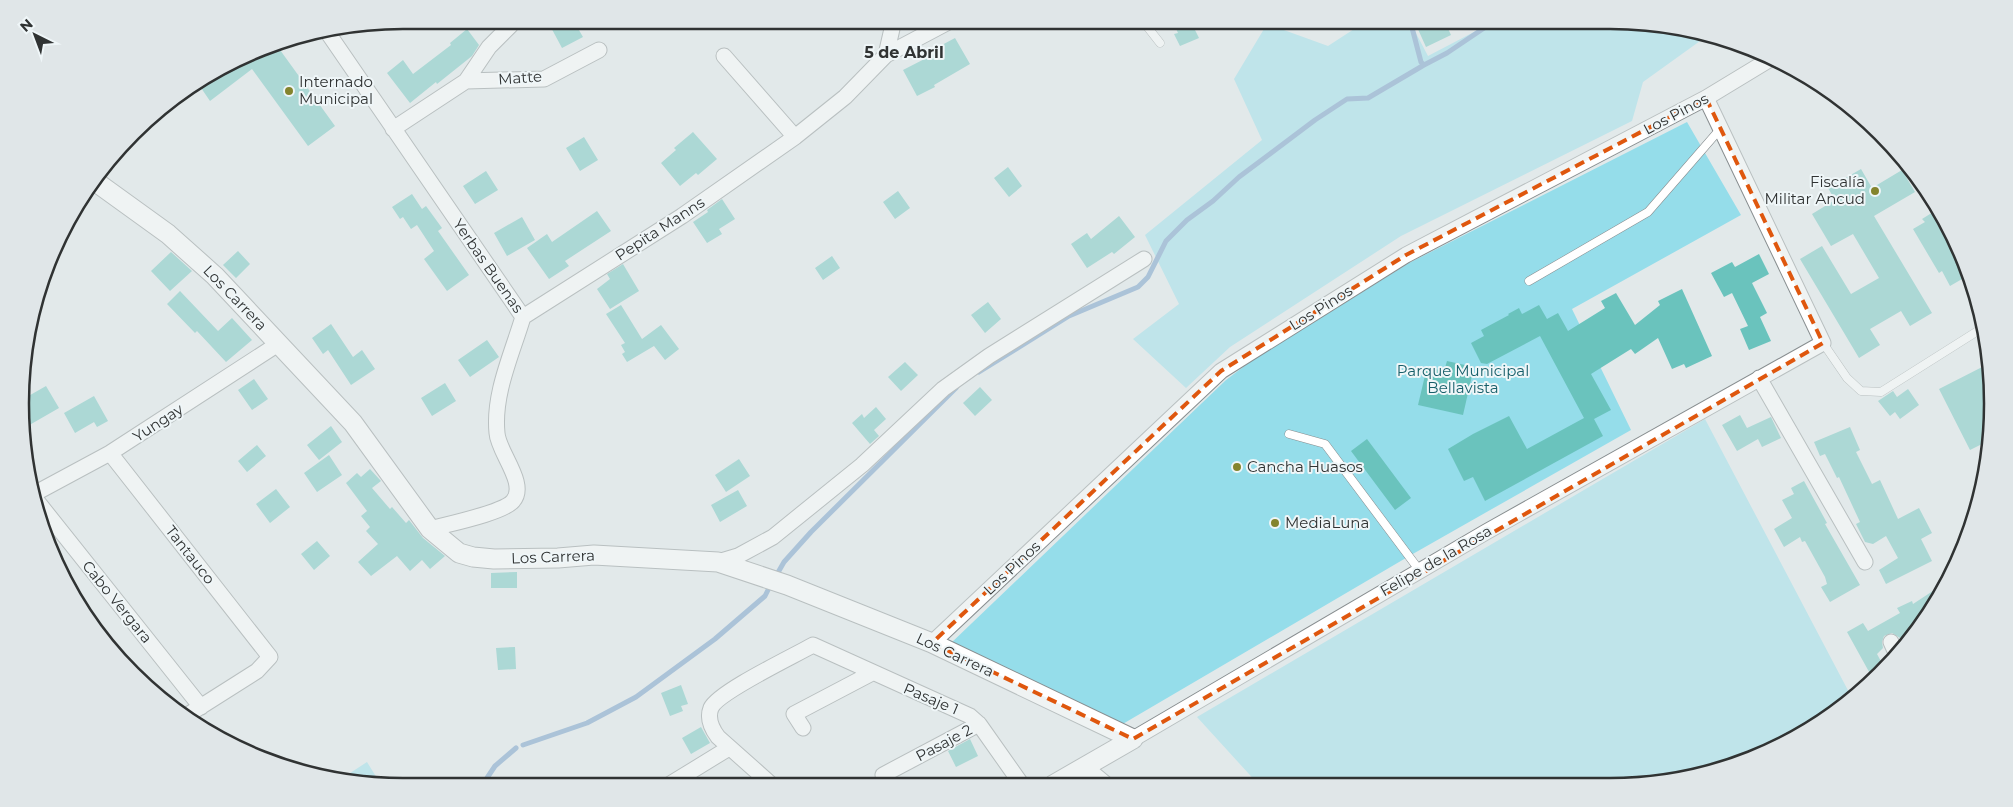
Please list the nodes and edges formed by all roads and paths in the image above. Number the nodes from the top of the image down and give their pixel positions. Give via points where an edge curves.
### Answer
1 (507, 29) edge
2 (892, 29) edge
3 (935, 29) edge
4 (1149, 29) edge
5 (330, 36) edge
6 (1160, 43) dead end
7 (599, 50) dead end
8 (886, 55) junction
9 (724, 56) dead end
10 (1765, 62) edge
11 (466, 81) junction
12 (1706, 98) junction
13 (1721, 128) junction
14 (393, 129) junction
15 (794, 137) junction
16 (99, 184) edge
17 (1144, 259) dead end
18 (1529, 281) dead end
19 (524, 317) junction
20 (1977, 331) edge
21 (1823, 343) junction
22 (278, 344) junction
23 (1759, 378) junction
24 (1290, 434) dead end
25 (110, 453) junction
26 (40, 492) edge
27 (45, 512) edge
28 (430, 529) junction
29 (718, 562) junction
30 (1864, 562) dead end
31 (1420, 571) junction
32 (932, 644) junction
33 (872, 673) junction
34 (201, 707) junction
35 (192, 713) edge
36 (979, 724) junction
37 (803, 728) dead end
38 (1133, 739) junction
39 (729, 748) junction
40 (1084, 766) junction
41 (883, 775) dead end
42 (680, 778) edge
43 (764, 778) edge
44 (1017, 778) edge
45 (1064, 778) edge
46 (1099, 778) edge

1 - 11 street, Matte via 488,47
2 - 8 street
3 - 8 street
4 - 6 lane
5 - 14 street, Yerbas Buenas
7 - 11 street, Matte via 544,79
8 - 15 street, Pepita Manns via 845,97
9 - 15 street
10 - 12 street, Los Pinos
11 - 14 street, Matte
12 - 13 street
12 - 32 street, Los Pinos via 1406,255 1221,371
13 - 18 lane via 1648,212
13 - 21 street
14 - 19 street, Yerbas Buenas
15 - 19 street, Pepita Manns via 682,216
16 - 22 street, Los Carrera via 168,234 216,276
17 - 29 street via 989,356 943,389 862,465 773,537 738,556
19 - 28 street, Yerbas Buenas via 501,387 496,419 497,436 516,479 515,499 508,506
20 - 21 lane via 1881,392 1862,391 1847,378
21 - 23 street, Felipe de la Rosa
22 - 25 street, Yungay
22 - 28 street, Los Carrera via 353,423
23 - 30 street
23 - 31 street, Felipe de la Rosa
24 - 31 lane via 1325,444
25 - 26 street, Yungay
25 - 34 street, Tantauco via 270,657 257,671
27 - 34 street, Cabo Vergara
28 - 29 street, Los Carrera via 459,553 483,558 594,555
29 - 32 street, Los Carrera via 787,585
31 - 38 street, Felipe de la Rosa
32 - 38 street, Los Carrera
33 - 36 street, Pasaje 1 via 959,710
33 - 37 street via 794,714
33 - 39 street, Pasaje 1 via 813,645 726,693 711,708 713,730
34 - 35 street
36 - 41 street, Pasaje 2
36 - 44 street, Pasaje 1
38 - 40 street, Felipe de la Rosa
39 - 42 street
39 - 43 street
40 - 45 street, Felipe de la Rosa
40 - 46 street

